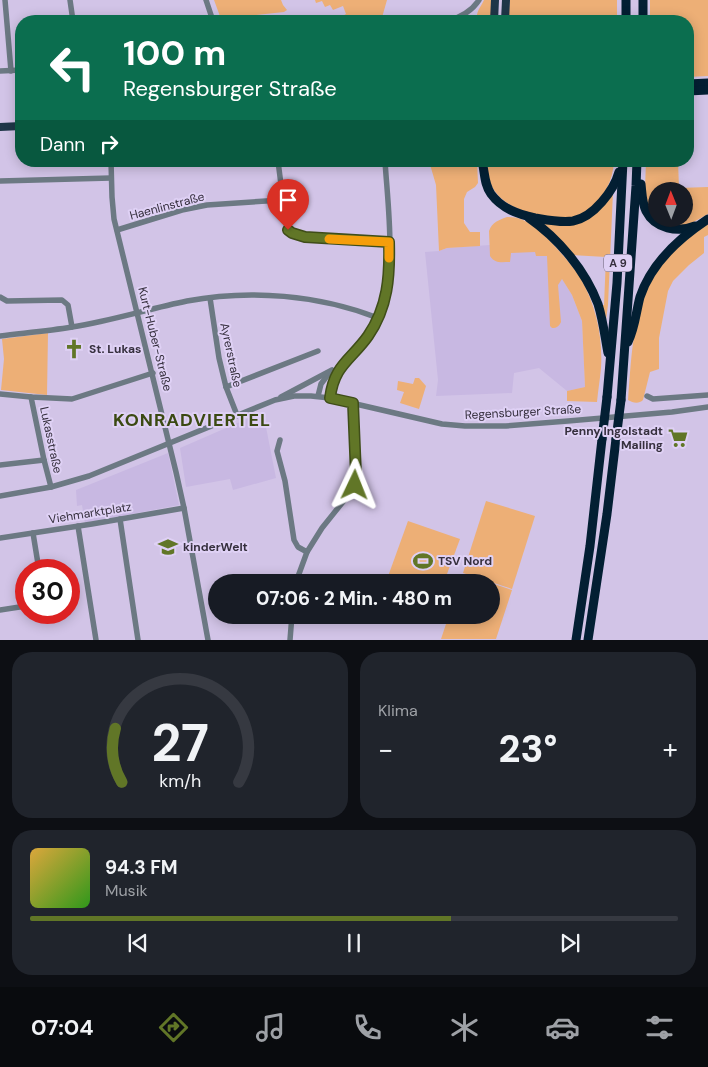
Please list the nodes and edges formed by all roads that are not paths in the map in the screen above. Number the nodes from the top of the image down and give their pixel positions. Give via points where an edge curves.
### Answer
1 (5, 0) edge
2 (70, 0) edge
3 (206, 0) edge
4 (479, 0) edge
5 (495, 0) edge
6 (506, 0) edge
7 (626, 0) edge
8 (642, 0) edge
9 (648, 0) edge
10 (73, 15) edge
11 (211, 15) edge
12 (462, 15) edge
13 (494, 15) edge
14 (505, 15) edge
15 (626, 15) edge
16 (642, 15) edge
17 (644, 15) edge
18 (11, 70) junction
19 (15, 70) edge
20 (0, 71) edge
21 (708, 83) edge
22 (694, 84) edge
23 (708, 90) edge
24 (694, 91) edge
25 (15, 126) edge
26 (0, 127) edge
27 (110, 167) edge
28 (279, 167) edge
29 (386, 167) edge
30 (484, 167) edge
31 (621, 167) edge
32 (623, 167) edge
33 (639, 167) edge
34 (639, 167) edge
35 (640, 174) junction
36 (111, 178) junction
37 (0, 181) edge
38 (282, 200) junction
39 (524, 215) junction
40 (705, 221) edge
41 (117, 230) junction
42 (389, 242) junction
43 (0, 297) edge
44 (210, 298) junction
45 (138, 314) junction
46 (378, 318) junction
47 (72, 327) junction
48 (0, 336) edge
49 (628, 342) junction
50 (318, 351) dead end
51 (624, 360) junction
52 (344, 362) junction
53 (610, 365) junction
54 (332, 370) junction
55 (152, 373) junction
56 (226, 387) junction
57 (0, 394) edge
58 (708, 395) edge
59 (318, 396) junction
60 (647, 396) dead end
61 (31, 397) junction
62 (330, 398) junction
63 (275, 400) junction
64 (353, 403) junction
65 (708, 407) edge
66 (236, 415) junction
67 (280, 440) dead end
68 (170, 444) junction
69 (44, 460) junction
70 (0, 465) edge
71 (51, 487) junction
72 (0, 496) edge
73 (184, 508) junction
74 (120, 519) junction
75 (78, 526) junction
76 (33, 533) junction
77 (0, 538) edge
78 (307, 552) junction
79 (37, 559) edge
80 (299, 574) edge
81 (15, 608) edge
82 (0, 610) edge
83 (291, 624) edge
84 (96, 640) edge
85 (138, 640) edge
86 (208, 640) edge
87 (290, 640) edge
88 (576, 640) edge
89 (588, 640) edge

1 - 18 street
2 - 10 street
3 - 11 street
4 - 12 street
5 - 13 main road
6 - 14 main road
7 - 15 highway
8 - 16 highway
9 - 17 highway
18 - 19 street
18 - 20 street
21 - 22 highway
23 - 24 highway
25 - 26 main road
27 - 36 street, Kurt-Huber-Straße
28 - 38 street
29 - 42 street
30 - 39 highway, A 9 via 486,186 492,196 507,208
31 - 39 highway, A 9 via 611,191 585,216 561,222
32 - 53 highway, A 9
33 - 35 highway, A 9
34 - 51 highway, A 9
35 - 40 highway, A 9 via 643,201 654,221 675,230
35 - 49 highway, A 9
36 - 37 street
36 - 41 street, Kurt-Huber-Straße
38 - 41 street, Haenlinstraße via 207,205
38 - 42 street via 286,224 292,233 305,237
39 - 53 highway, A 9 via 555,240 583,275 598,305
40 - 49 highway, A 9 via 677,243 652,273 640,297 633,333
41 - 45 street, Kurt-Huber-Straße
42 - 46 street via 389,279
43 - 47 street via 7,301 62,300 68,305
44 - 45 street
44 - 46 street via 291,298 331,304
44 - 56 street, Ayrerstraße via 218,358
45 - 47 street
45 - 55 street, Kurt-Huber-Straße
46 - 52 street via 368,336
47 - 48 street
49 - 51 highway, A 9
50 - 56 street
51 - 89 highway, A 9, bridge via 607,514
52 - 54 street
52 - 62 street via 336,374
53 - 88 highway, A 9, bridge
54 - 59 street via 321,384
54 - 63 street
55 - 61 street via 72,398
55 - 68 street, Kurt-Huber-Straße
56 - 66 street, Ayrerstraße
57 - 61 street
58 - 60 street via 653,399
59 - 62 street, Regensburger Straße
59 - 63 street, Regensburger Straße
61 - 69 street, Lukasstraße
62 - 64 street, Regensburger Straße
63 - 66 street, Regensburger Straße
64 - 65 street, Regensburger Straße via 442,424 465,426 664,413
64 - 78 street via 355,485
66 - 68 street, Regensburger Straße
67 - 78 street via 277,451 294,540
68 - 71 street, Regensburger Straße
68 - 73 street, Kurt-Huber-Straße
69 - 70 street
69 - 71 street, Lukasstraße
71 - 72 street, Regensburger Straße
73 - 74 street, Viehmarktplatz
73 - 86 street, Kurt-Huber-Straße
74 - 75 street, Viehmarktplatz
74 - 85 street
75 - 76 street, Viehmarktplatz
75 - 84 street
76 - 77 street, Viehmarktplatz
76 - 79 street
78 - 80 street
81 - 82 street
83 - 87 street

